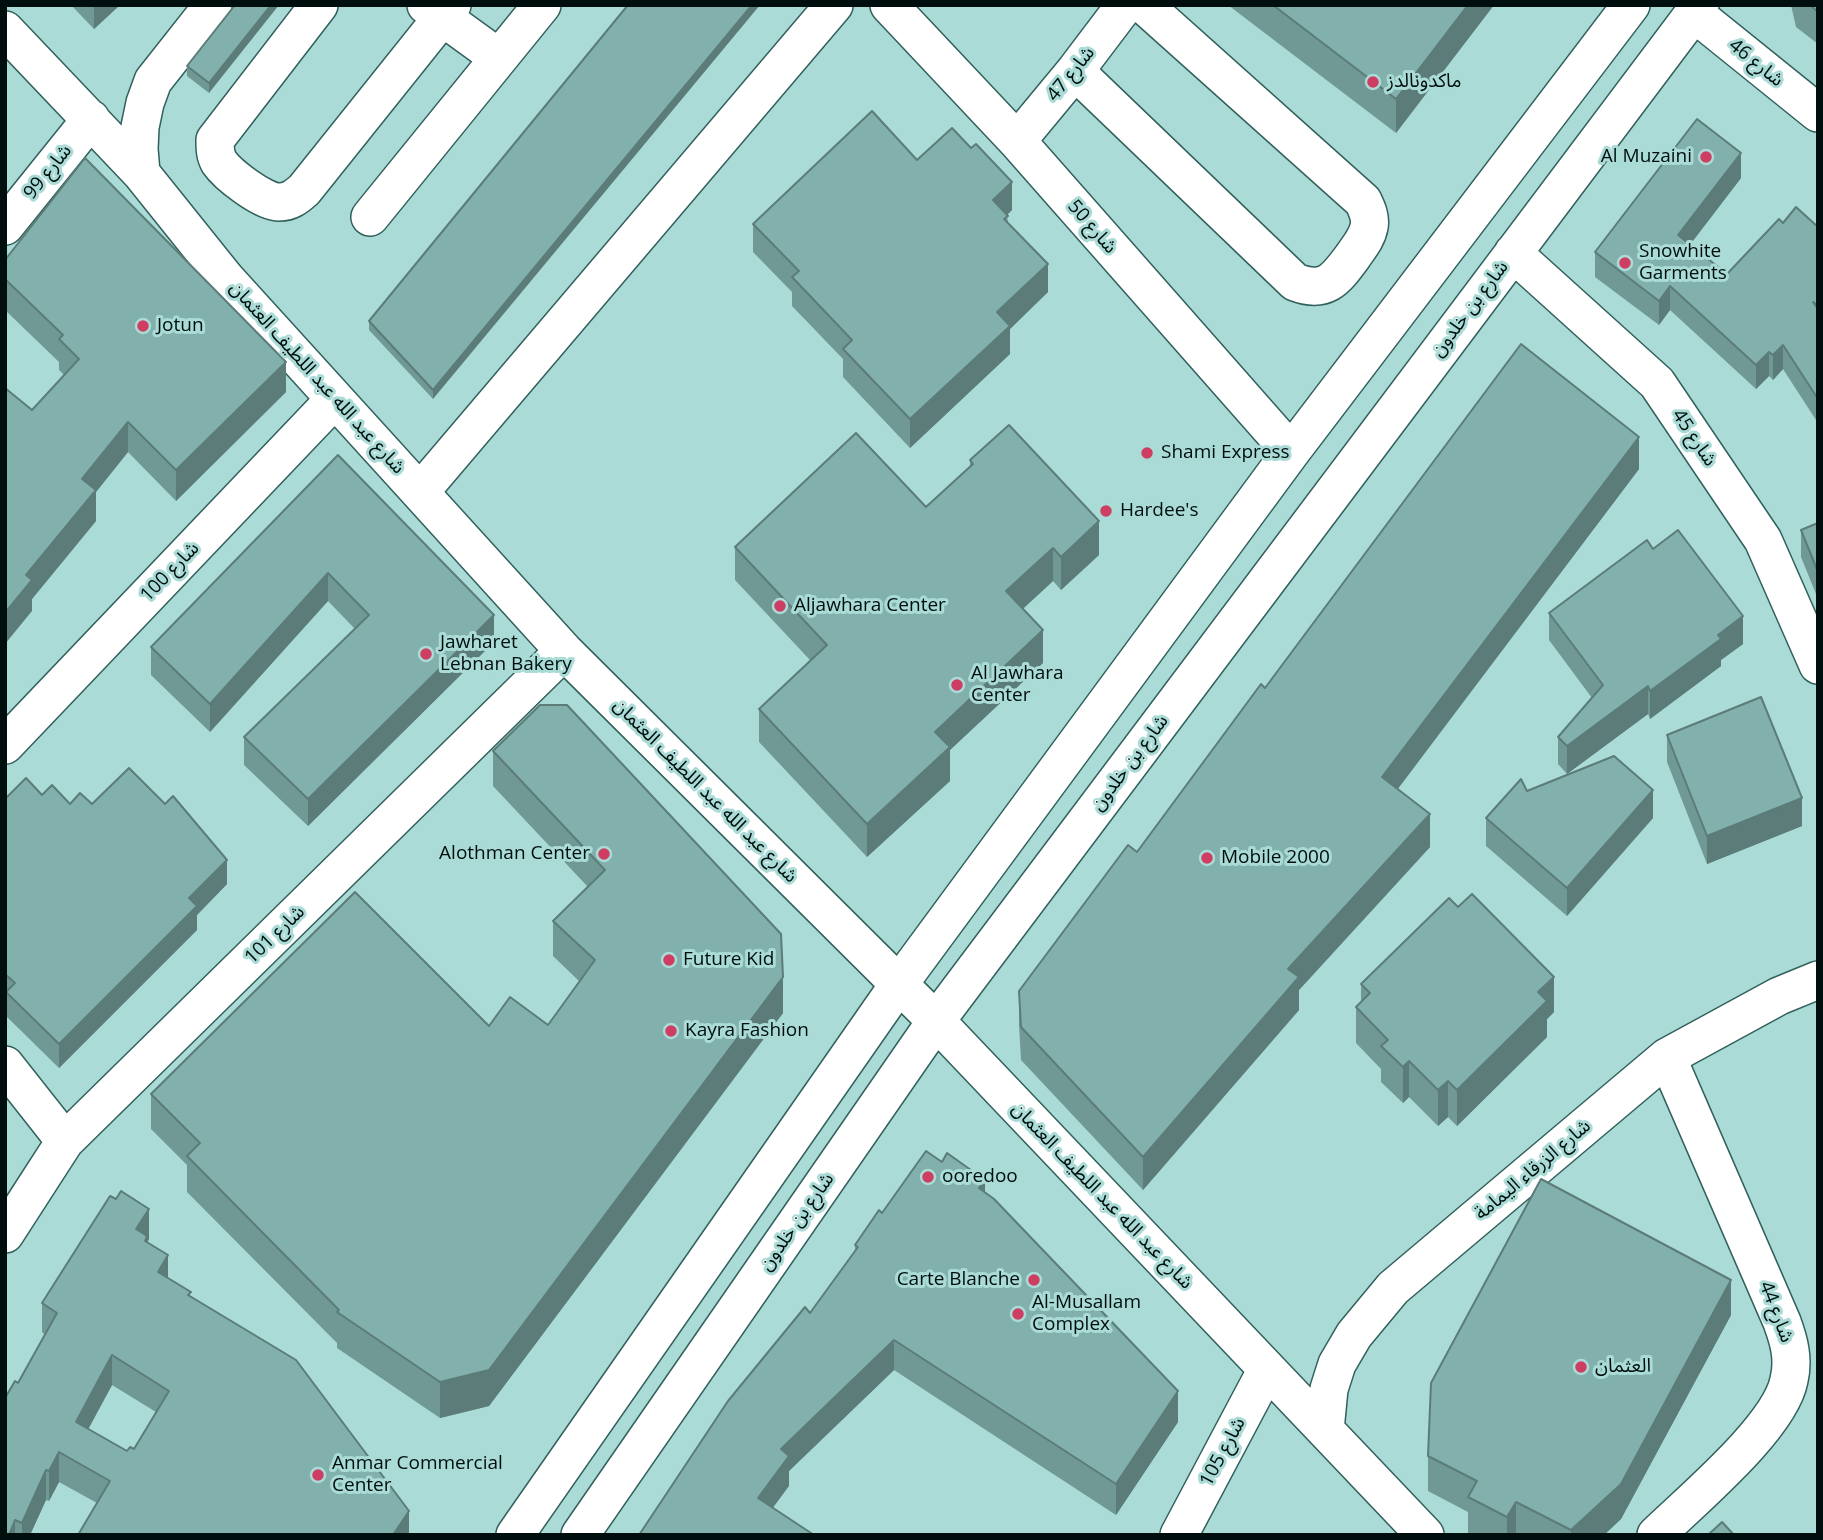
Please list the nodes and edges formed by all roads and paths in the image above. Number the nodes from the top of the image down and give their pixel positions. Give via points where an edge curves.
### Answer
1 (213, 5) edge
2 (319, 5) edge
3 (542, 5) edge
4 (834, 5) edge
5 (889, 5) edge
6 (1125, 5) edge
7 (1144, 5) edge
8 (1631, 5) edge
9 (440, 9) edge
10 (1697, 9) edge
11 (5, 30) edge
12 (499, 58) junction
13 (1075, 71) junction
14 (1818, 113) edge
15 (91, 118) junction
16 (1017, 141) junction
17 (141, 173) junction
18 (370, 217) dead end
19 (5, 226) edge
20 (1513, 253) junction
21 (335, 399) junction
22 (1292, 452) junction
23 (420, 492) junction
24 (564, 651) junction
25 (1818, 665) edge
26 (5, 745) edge
27 (1818, 980) edge
28 (899, 984) junction
29 (936, 1021) junction
30 (1667, 1057) junction
31 (5, 1065) edge
32 (65, 1141) junction
33 (5, 1234) edge
34 (1267, 1369) junction
35 (1325, 1430) junction
36 (515, 1535) edge
37 (580, 1535) edge
38 (1179, 1535) edge
39 (1425, 1535) edge
40 (1656, 1535) edge

1 - 17 street via 153,81 140,127
2 - 9 street via 215,140 218,160 225,168 257,195 276,202 304,190
3 - 12 street
4 - 23 street
5 - 16 street, شارع 50
6 - 13 street, شارع 47
7 - 13 street via 1363,201 1369,212 1366,237 1331,282 1319,286 1295,282
8 - 22 street
9 - 12 street
10 - 14 street, شارع 46
10 - 20 street, شارع بن خلدون
11 - 15 street, شارع عبد الله عبد اللطيف العثمان
12 - 18 street
13 - 16 street, شارع 47
15 - 17 street, شارع عبد الله عبد اللطيف العثمان
15 - 19 street, شارع 99
16 - 22 street, شارع 50
17 - 21 street, شارع عبد الله عبد اللطيف العثمان via 226,279
20 - 25 street, شارع 45 via 1657,383 1763,540
20 - 29 street, شارع بن خلدون
21 - 23 street, شارع عبد الله عبد اللطيف العثمان
21 - 26 street, شارع 100
22 - 28 street
23 - 24 street, شارع عبد الله عبد اللطيف العثمان
24 - 28 street, شارع عبد الله عبد اللطيف العثمان
24 - 32 street, شارع 101
27 - 30 street, شارع الزرقاء اليمامة
28 - 29 street, شارع عبد الله عبد اللطيف العثمان
28 - 36 street
29 - 34 street, شارع عبد الله عبد اللطيف العثمان
29 - 37 street, شارع بن خلدون
30 - 35 street, شارع الزرقاء اليمامة via 1393,1288 1354,1335 1337,1364
30 - 40 street, شارع 44 via 1782,1322 1791,1362 1782,1402 1765,1425
31 - 32 street
32 - 33 street, شارع 101
34 - 35 street, شارع عبد الله عبد اللطيف العثمان
34 - 38 street, شارع 105
35 - 39 street, شارع عبد الله عبد اللطيف العثمان

